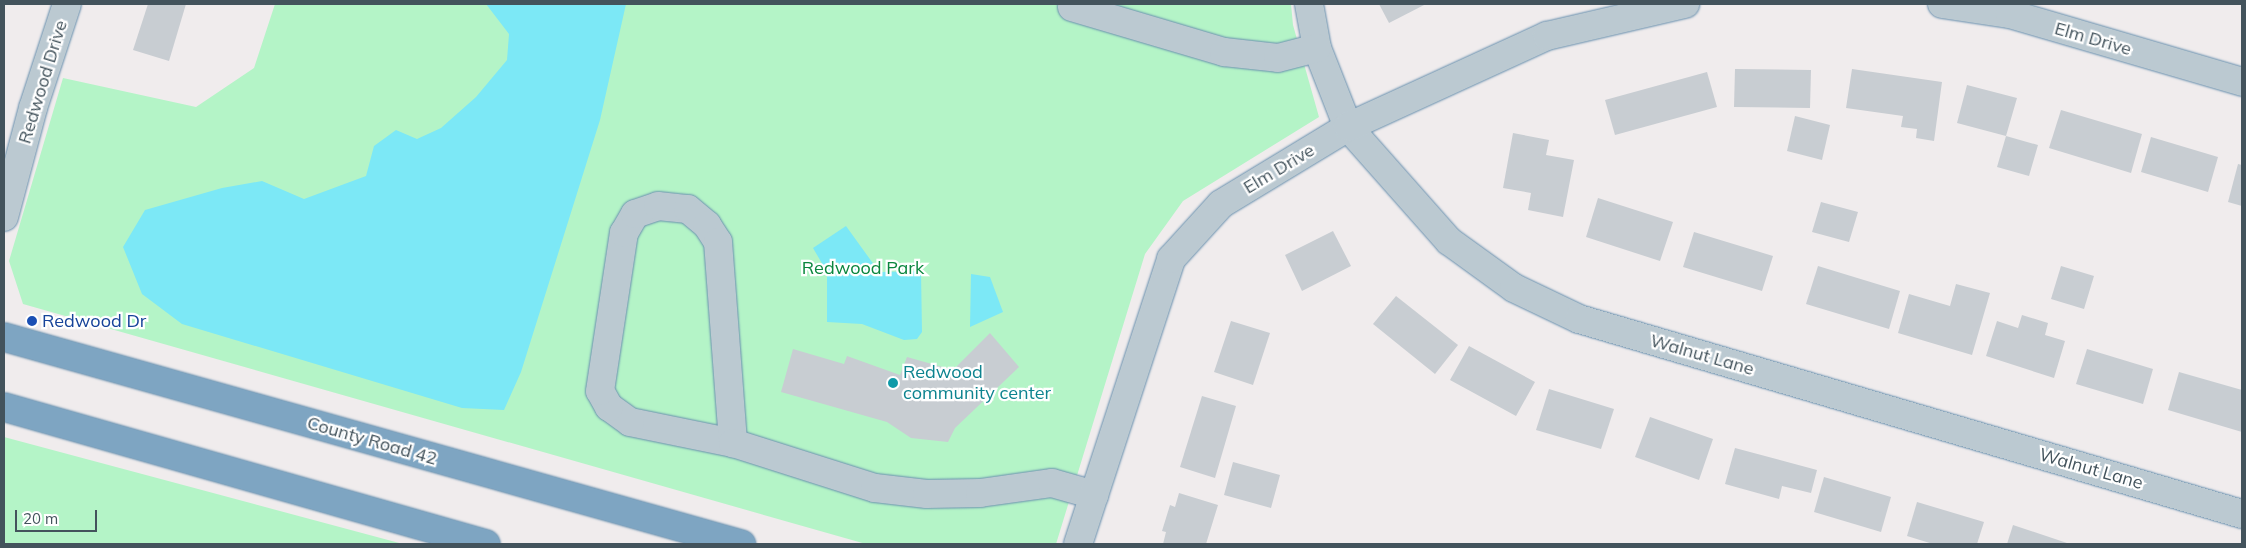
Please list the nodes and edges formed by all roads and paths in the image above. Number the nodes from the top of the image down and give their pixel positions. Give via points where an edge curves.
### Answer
1 (67, 4) edge
2 (1309, 4) edge
3 (1685, 4) edge
4 (1942, 4) edge
5 (1072, 7) dead end
6 (1317, 48) junction
7 (2242, 82) edge
8 (1348, 127) junction
9 (4, 217) edge
10 (4, 337) edge
11 (4, 407) edge
12 (733, 443) junction
13 (1094, 495) junction
14 (2242, 514) edge
15 (486, 544) edge
16 (740, 544) edge
17 (1078, 544) edge

1 - 9 street, Redwood Drive
2 - 6 street, Walnut Lane
3 - 8 street, Elm Drive via 1547,36
4 - 7 street, Elm Drive via 2010,14
5 - 6 street via 1224,52 1278,58
6 - 8 street, Walnut Lane
8 - 13 street, Elm Drive via 1221,204 1171,259
8 - 14 street, Walnut Lane via 1449,241 1514,288 1579,319
10 - 16 highway, County Road 42
11 - 15 highway
12 - 12 street via 718,242 707,225 688,209 658,206 635,214 624,233 600,390 609,407 630,422
12 - 13 street via 874,488 926,494 971,494 1052,483
13 - 17 street, Elm Drive

